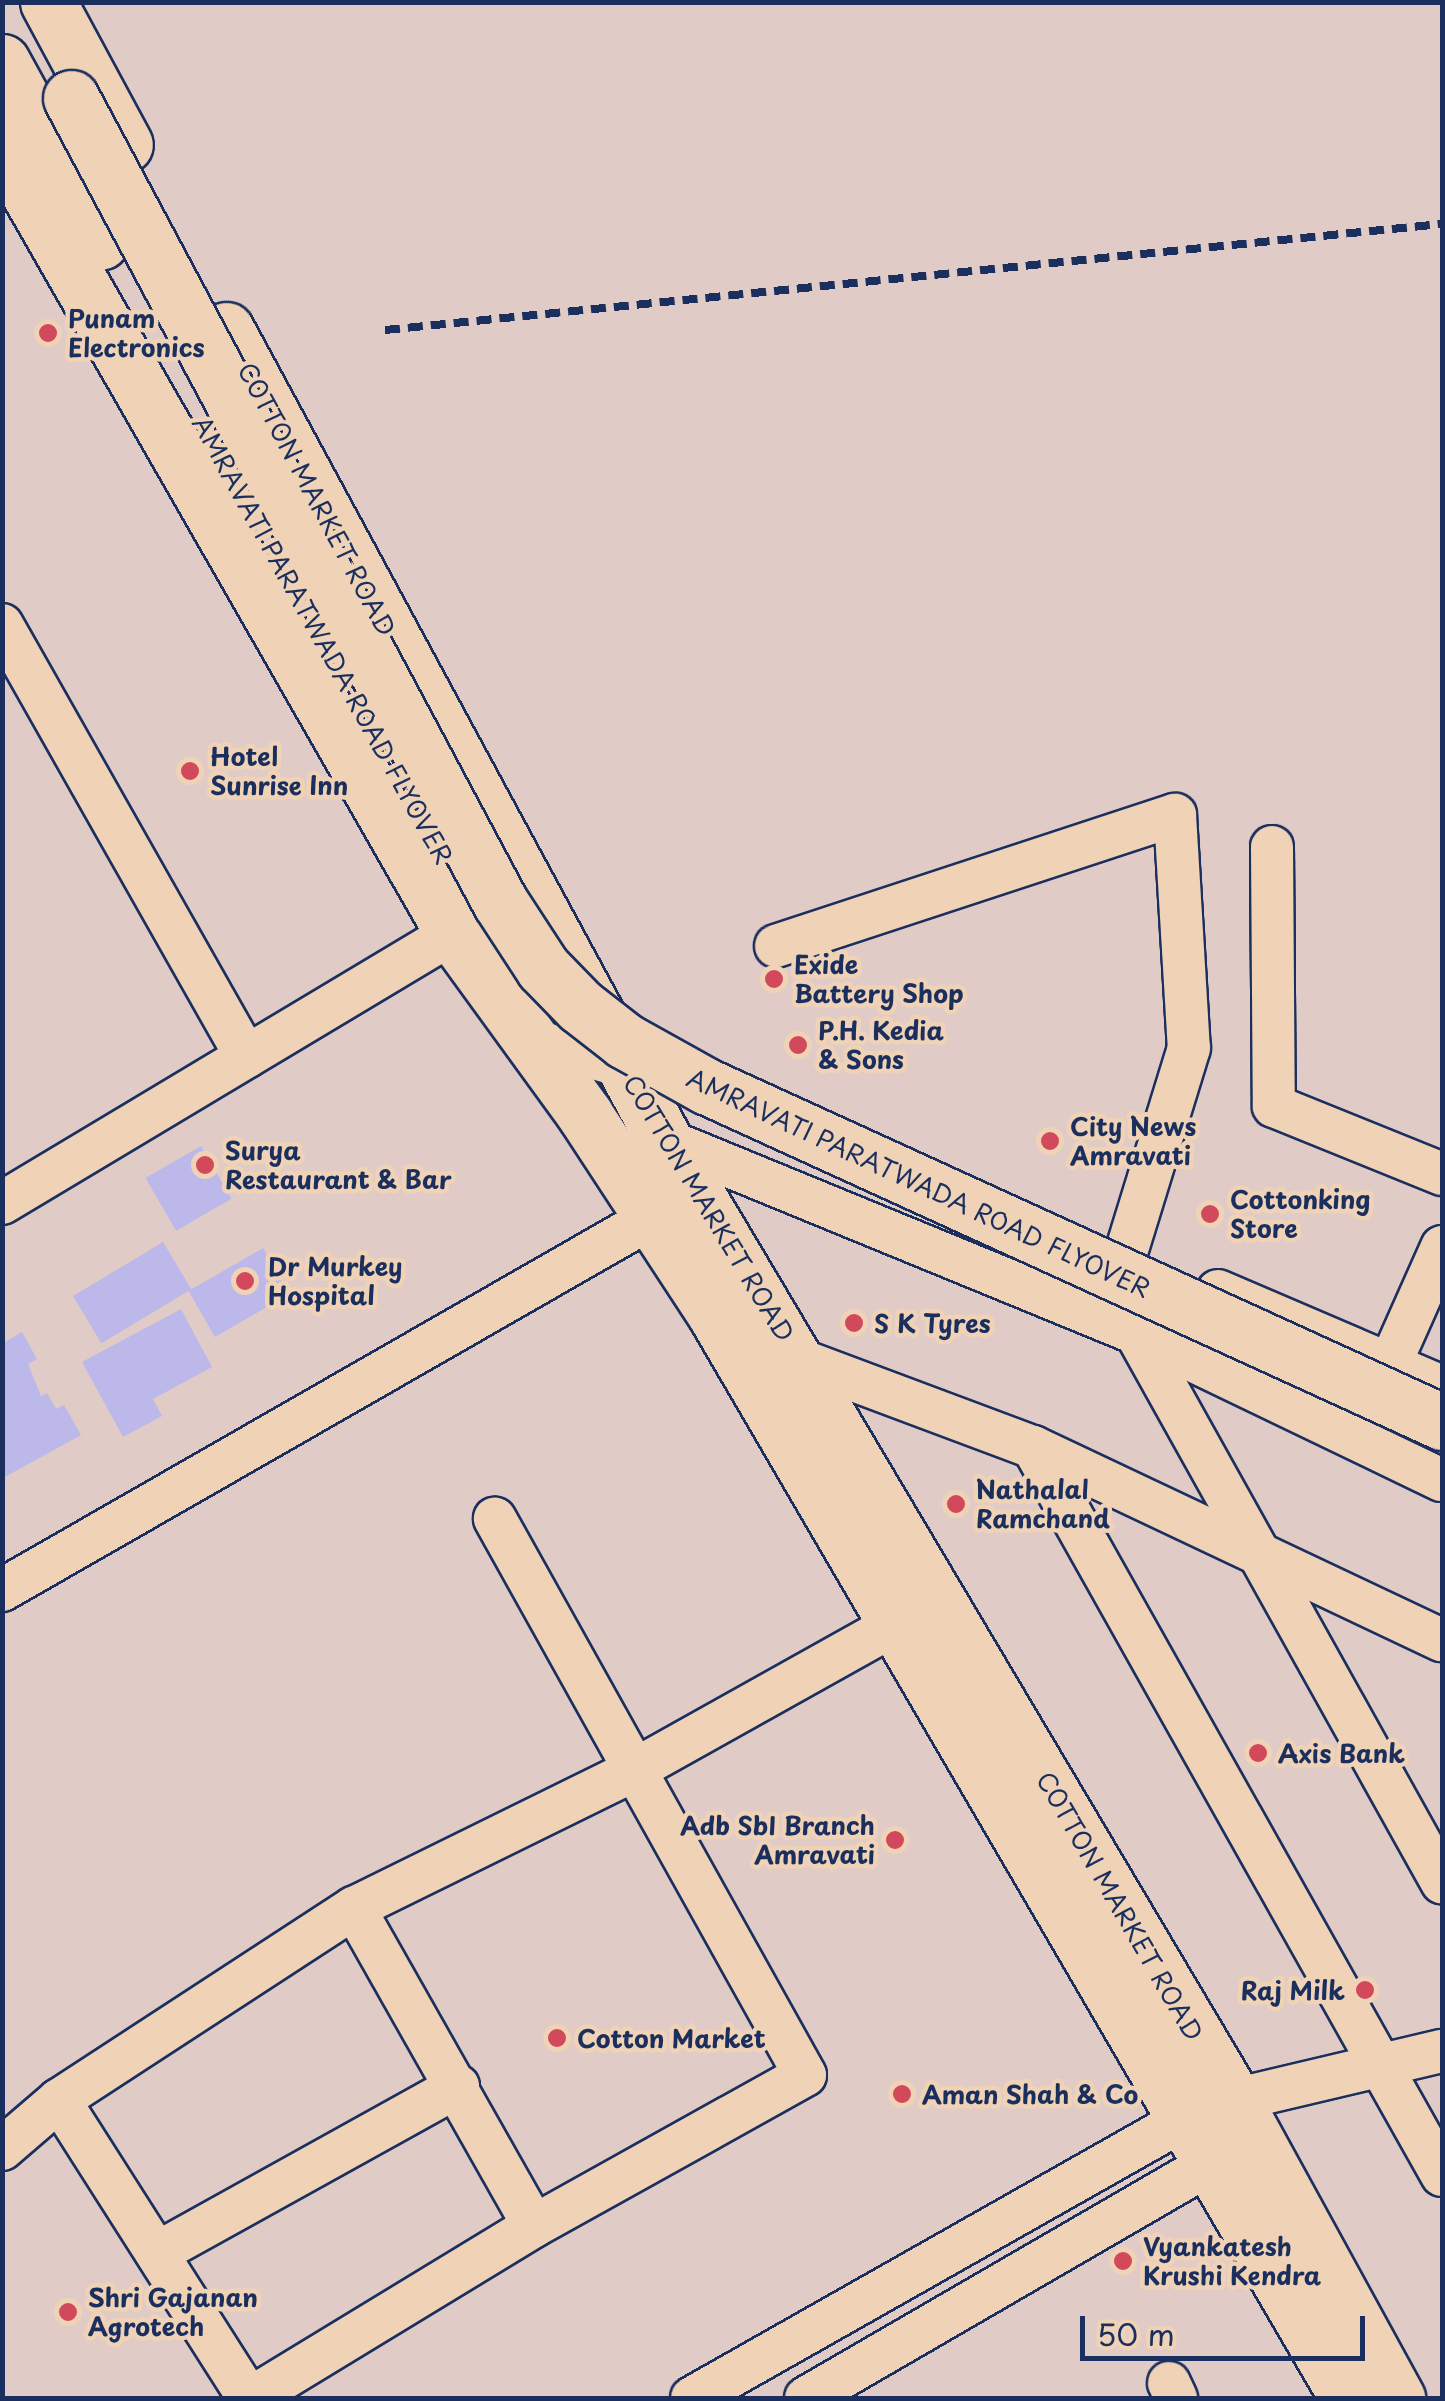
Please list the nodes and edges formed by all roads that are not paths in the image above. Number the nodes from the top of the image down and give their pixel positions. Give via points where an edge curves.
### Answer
1 (18, 2) edge
2 (48, 2) edge
3 (2, 62) edge
4 (34, 120) edge
5 (2, 625) edge
6 (1272, 847) dead end
7 (464, 922) junction
8 (776, 946) dead end
9 (528, 1038) junction
10 (246, 1057) junction
11 (625, 1066) junction
12 (584, 1115) junction
13 (663, 1138) junction
14 (1442, 1174) edge
15 (695, 1192) junction
16 (2, 1203) edge
17 (649, 1219) junction
18 (1442, 1247) edge
19 (1126, 1253) junction
20 (1136, 1333) junction
21 (800, 1360) junction
22 (1390, 1364) junction
23 (1442, 1387) edge
24 (1442, 1422) edge
25 (1033, 1448) junction
26 (1442, 1459) edge
27 (1442, 1480) edge
28 (495, 1518) dead end
29 (1256, 1552) junction
30 (2, 1590) edge
31 (919, 1612) junction
32 (1442, 1640) edge
33 (638, 1768) junction
34 (1395, 1798) junction
35 (1442, 1820) edge
36 (1442, 1882) edge
37 (354, 1908) junction
38 (1442, 2050) edge
39 (1380, 2064) junction
40 (458, 2086) junction
41 (59, 2100) junction
42 (1221, 2130) junction
43 (2, 2149) edge
44 (1442, 2175) edge
45 (534, 2226) junction
46 (158, 2252) junction
47 (250, 2398) edge
48 (696, 2398) edge
49 (806, 2398) edge
50 (1348, 2398) edge
51 (1397, 2398) edge

1 - 4 main road, AMRAVATI PARATWADA ROAD FLYOVER
2 - 11 main road, COTTON MARKET ROAD
3 - 4 main road, AMRAVATI PARATWADA ROAD FLYOVER
4 - 7 main road, AMRAVATI PARATWADA ROAD FLYOVER
4 - 24 main road, AMRAVATI PARATWADA ROAD FLYOVER, bridge via 500,902 544,968 580,1006 693,1080
5 - 10 street
6 - 14 street via 1274,1106
7 - 9 main road, COTTON MARKET ROAD
7 - 10 street
7 - 26 main road, AMRAVATI PARATWADA ROAD FLYOVER via 564,1032 613,1075 679,1113
8 - 19 street via 1175,815 1188,1048
9 - 11 street
9 - 12 main road, COTTON MARKET ROAD
10 - 16 street
11 - 13 main road, COTTON MARKET ROAD
11 - 19 street via 804,1124
12 - 13 street
12 - 17 main road, COTTON MARKET ROAD
13 - 15 main road, COTTON MARKET ROAD
13 - 20 street
15 - 17 street
15 - 21 main road, COTTON MARKET ROAD
17 - 30 street
17 - 31 main road, COTTON MARKET ROAD
18 - 22 street
19 - 22 street
20 - 27 street
20 - 29 street
21 - 25 street
21 - 31 main road, COTTON MARKET ROAD
22 - 23 street
25 - 29 street
25 - 39 street
28 - 33 street
29 - 32 street
29 - 34 street
31 - 33 street
31 - 42 main road, COTTON MARKET ROAD
33 - 37 street
33 - 45 street via 804,2074
34 - 35 street
34 - 36 street
37 - 40 street
37 - 41 street
38 - 39 street
39 - 42 street via 1288,2087
39 - 44 street
40 - 45 street
40 - 46 street
41 - 43 street
41 - 46 street
42 - 48 street
42 - 49 street
42 - 50 main road, COTTON MARKET ROAD
42 - 51 main road, COTTON MARKET ROAD
45 - 47 street
46 - 47 street

